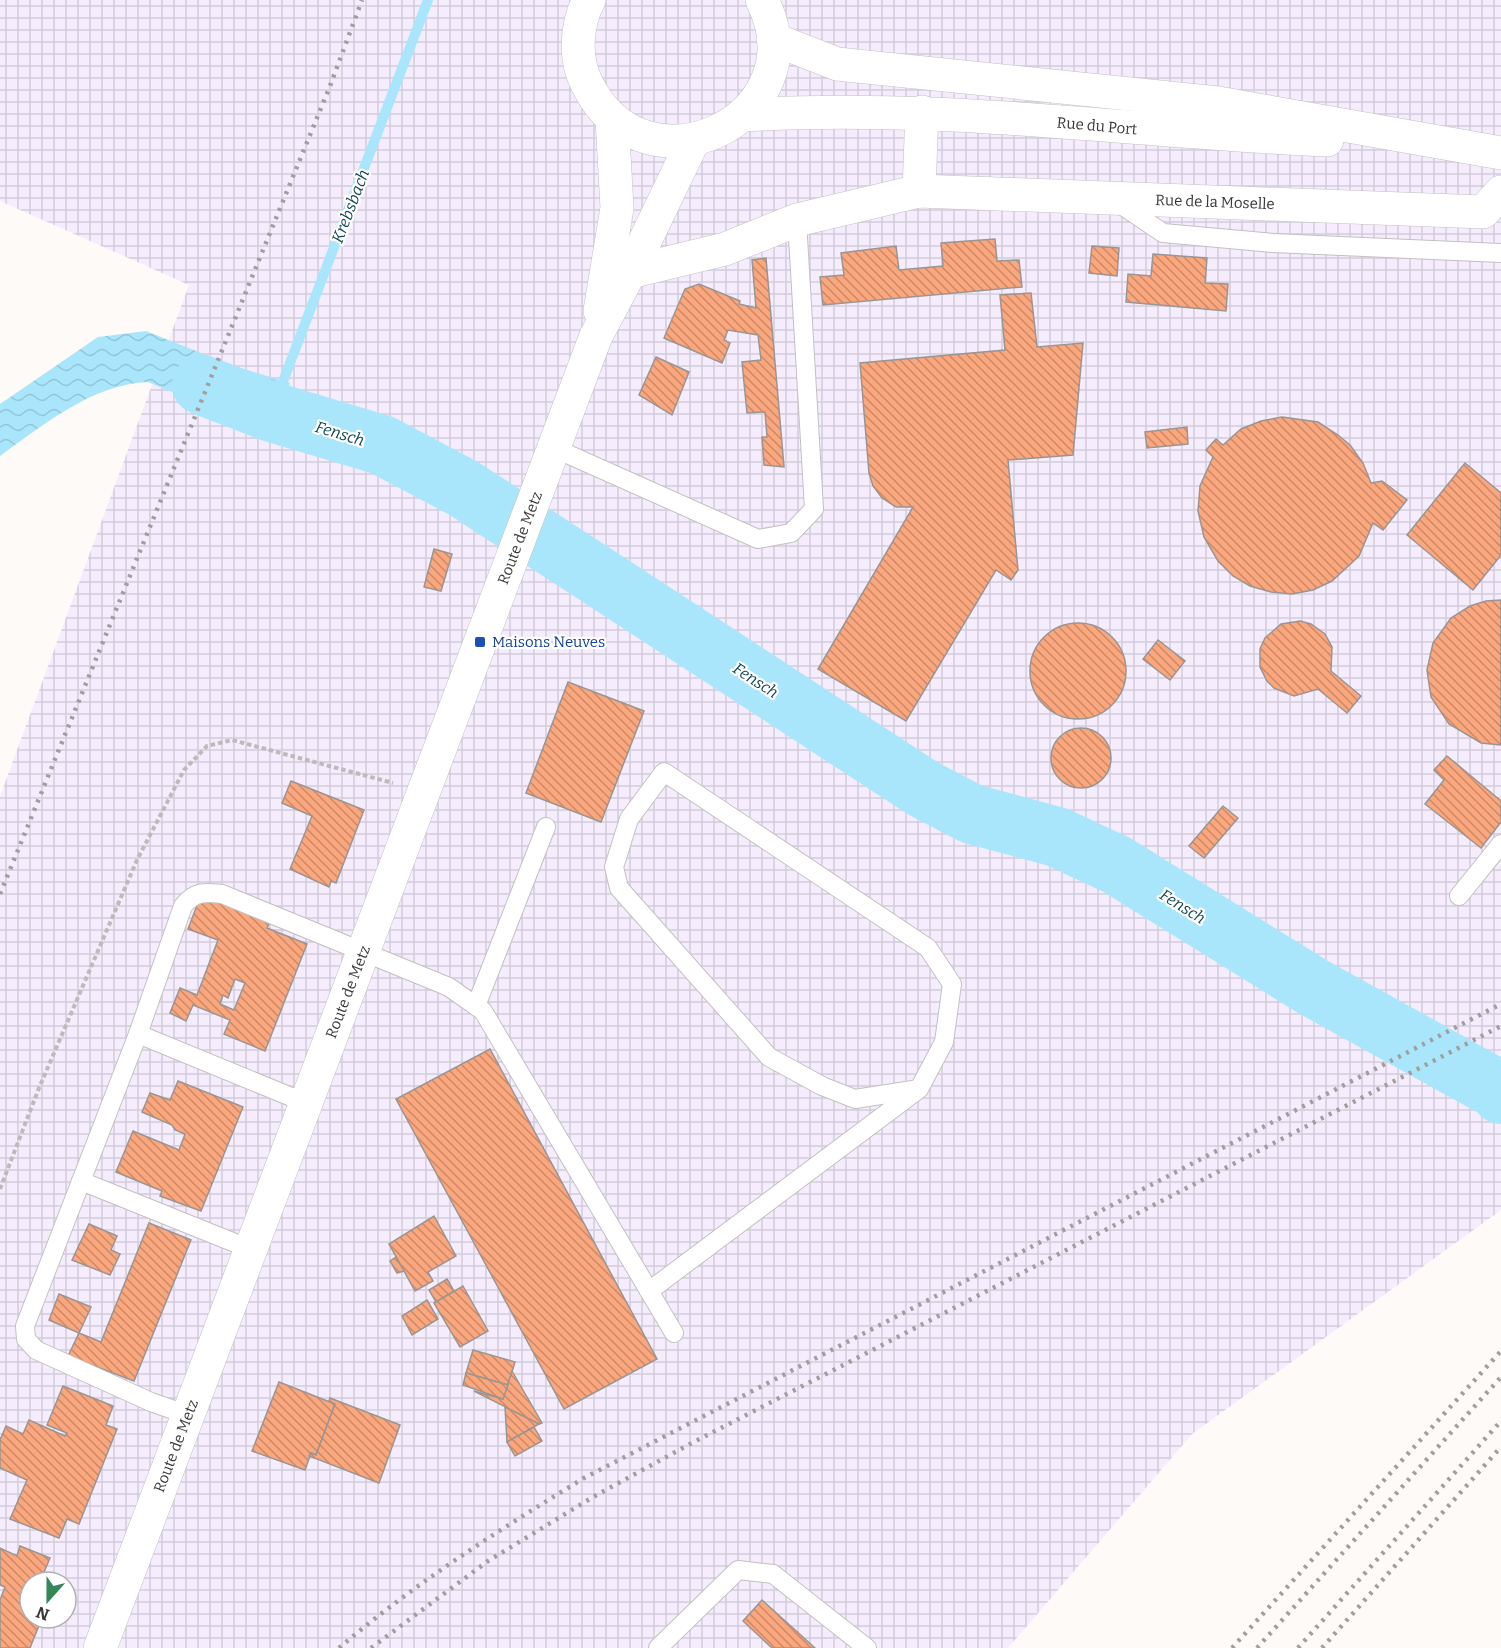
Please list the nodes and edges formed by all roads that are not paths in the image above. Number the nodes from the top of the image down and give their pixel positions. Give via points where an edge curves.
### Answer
1 (589, 0) edge
2 (762, 0) edge
3 (773, 39) junction
4 (1218, 103) junction
5 (922, 112) junction
6 (744, 115) junction
7 (612, 119) junction
8 (693, 141) junction
9 (1449, 145) junction
10 (1501, 153) edge
11 (919, 191) junction
12 (1501, 192) edge
13 (1110, 198) junction
14 (797, 220) junction
15 (1501, 253) edge
16 (630, 272) junction
17 (596, 336) junction
18 (554, 448) junction
19 (546, 827) dead end
20 (1501, 844) edge
21 (1459, 896) dead end
22 (363, 951) junction
23 (476, 1006) junction
24 (138, 1034) junction
25 (919, 1089) junction
26 (306, 1103) junction
27 (81, 1181) junction
28 (250, 1249) junction
29 (649, 1291) junction
30 (674, 1333) dead end
31 (188, 1414) junction
32 (100, 1648) edge
33 (658, 1648) edge
34 (867, 1648) edge

1 - 7 main road via 580,26 578,52 583,77
2 - 3 main road
3 - 4 main road, Rue du Port via 837,64
3 - 6 main road via 771,67 761,92
4 - 5 main road via 1140,108 949,89
4 - 9 main road, Rue du Port
5 - 6 main road, Rue du Port via 817,110
5 - 9 main road, Rue du Port via 1211,135
5 - 11 main road
6 - 8 main road via 721,132
7 - 8 main road via 636,134 664,142
7 - 17 main road, Route de Metz via 618,208
8 - 16 main road, Route de Metz
9 - 10 main road, Rue du Port
11 - 13 main road, Rue de la Moselle
11 - 14 main road, Rue de la Moselle
12 - 13 main road, Rue de la Moselle via 1483,212
13 - 15 lane via 1162,233 1273,243
14 - 16 main road, Rue de la Moselle via 725,249
14 - 18 lane via 814,509 791,532 758,539
16 - 17 main road, Route de Metz
17 - 18 main road, Route de Metz
18 - 22 main road, Route de Metz
19 - 23 lane
20 - 21 lane
22 - 23 lane via 449,987
22 - 24 lane via 222,894 192,895 183,906
22 - 26 main road, Route de Metz
23 - 29 lane via 483,1011
24 - 26 lane
24 - 27 lane
25 - 25 lane via 944,1042 952,984 928,948 664,772 629,819 614,867 619,888 769,1057 855,1099
25 - 29 lane
26 - 28 main road, Route de Metz
27 - 28 lane
27 - 31 lane via 25,1326 26,1339 36,1350 151,1402
28 - 31 main road, Route de Metz
29 - 30 lane
31 - 32 main road, Route de Metz
33 - 34 lane via 738,1570 773,1574

